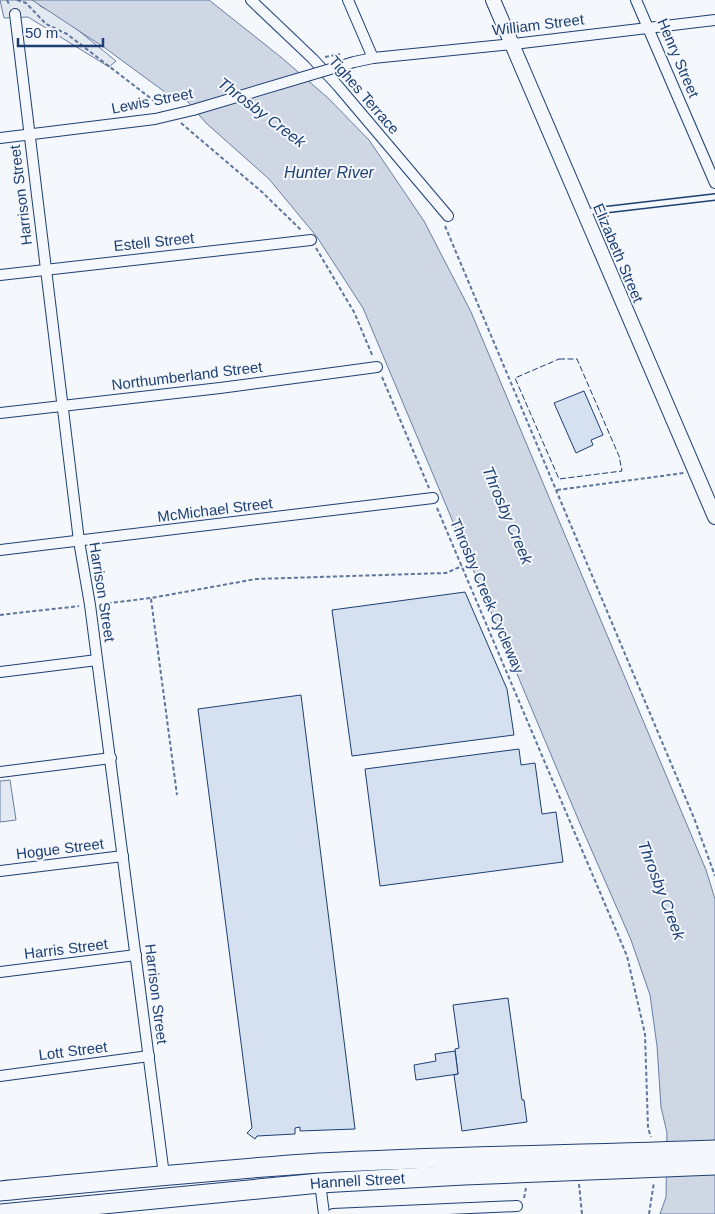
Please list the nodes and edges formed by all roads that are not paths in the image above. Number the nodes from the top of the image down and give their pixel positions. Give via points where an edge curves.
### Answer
1 (251, 0) edge
2 (348, 0) edge
3 (493, 0) edge
4 (636, 0) edge
5 (15, 14) dead end
6 (715, 20) edge
7 (648, 28) junction
8 (512, 44) junction
9 (363, 60) junction
10 (29, 135) junction
11 (0, 138) edge
12 (715, 183) edge
13 (715, 197) edge
14 (583, 213) junction
15 (446, 214) road end
16 (311, 240) road end
17 (45, 269) junction
18 (0, 275) edge
19 (377, 367) road end
20 (62, 405) junction
21 (0, 412) edge
22 (433, 498) road end
23 (715, 517) edge
24 (79, 541) junction
25 (0, 550) edge
26 (97, 660) junction
27 (0, 672) edge
28 (111, 758) junction
29 (0, 772) edge
30 (123, 856) junction
31 (0, 872) edge
32 (136, 955) junction
33 (0, 972) edge
34 (149, 1056) junction
35 (0, 1076) edge
36 (715, 1150) edge
37 (661, 1153) junction
38 (715, 1165) edge
39 (164, 1175) junction
40 (320, 1183) junction
41 (0, 1192) edge
42 (517, 1206) road end
43 (0, 1214) edge
44 (324, 1214) edge
45 (332, 1214) edge

1 - 15 street, Tighes Terrace via 338,86
2 - 9 street
3 - 8 main road, Elizabeth Street
4 - 7 street, Henry Street
5 - 10 street, Harrison Street
6 - 7 street, William Street
7 - 8 street, William Street
7 - 12 street, Henry Street
8 - 9 street, William Street
8 - 14 main road, Elizabeth Street
9 - 10 street, Lewis Street, bridge via 155,119
10 - 11 street, Lewis Street
10 - 17 street, Harrison Street
13 - 14 lane
14 - 23 main road, Elizabeth Street
16 - 17 street, Estell Street
17 - 18 street, Estell Street
17 - 20 street, Harrison Street
19 - 20 street, Northumberland Street
20 - 21 street, Northumberland Street
20 - 24 street, Harrison Street
22 - 24 street, McMichael Street
24 - 25 street, McMichael Street
24 - 26 street, Harrison Street
26 - 27 street
26 - 28 street, Harrison Street
28 - 29 street
28 - 30 street, Harrison Street
30 - 31 street, Hogue Street
30 - 32 street, Harrison Street
32 - 33 street, Harris Street
32 - 34 street, Harrison Street
34 - 35 street, Lott Street
34 - 39 street, Harrison Street
36 - 37 highway, Hannell Street
37 - 38 highway, Hannell Street
37 - 39 highway, Hannell Street via 448,1157
37 - 40 highway, Hannell Street via 464,1175
39 - 41 highway, Hannell Street
40 - 43 highway, Hannell Street
40 - 44 street
42 - 45 street

